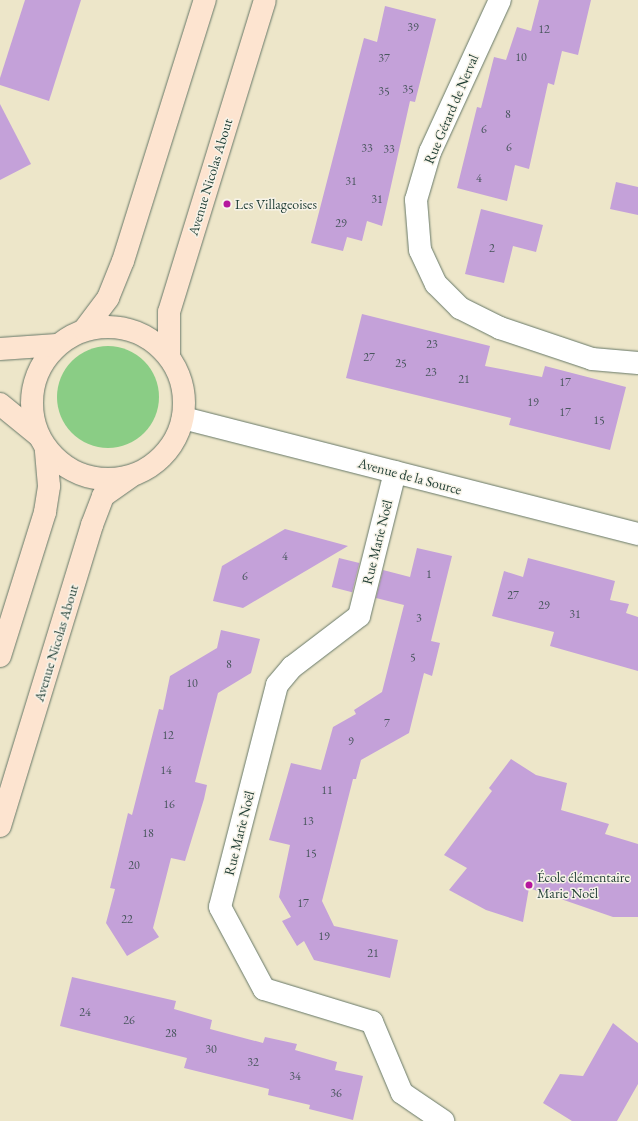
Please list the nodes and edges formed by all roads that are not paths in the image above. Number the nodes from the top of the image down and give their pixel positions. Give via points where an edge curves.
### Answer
1 (205, 0) edge
2 (265, 0) edge
3 (500, 0) edge
4 (84, 330) junction
5 (58, 345) junction
6 (0, 350) edge
7 (168, 356) junction
8 (638, 363) edge
9 (0, 404) edge
10 (183, 418) junction
11 (42, 441) junction
12 (395, 472) junction
13 (134, 475) junction
14 (638, 534) edge
15 (0, 656) edge
16 (0, 826) edge
17 (443, 1121) edge

1 - 4 main road, Avenue Nicolas About via 123,261 108,298
2 - 7 main road, Avenue Nicolas About via 169,312
3 - 8 street, Rue Gérard de Nerval via 430,152 416,200 420,250 436,284 460,308 500,328 592,359
4 - 5 main road, Avenue Nicolas About
4 - 7 main road, Avenue Nicolas About via 108,326 130,330 152,340
5 - 6 main road
5 - 11 main road, Avenue Nicolas About via 42,364 33,387 32,411
7 - 10 main road, Avenue Nicolas About via 178,371 183,389
9 - 11 main road
10 - 12 street, Avenue de la Source
10 - 13 main road, Avenue Nicolas About via 176,439 160,459
11 - 13 main road, Avenue Nicolas About via 64,465 85,476 109,479
11 - 15 main road, Avenue Nicolas About via 49,486 45,512
12 - 14 street, Avenue de la Source
12 - 17 street, Rue Marie Noël via 359,616 292,667 277,685 220,907 264,989 372,1022 402,1093
13 - 16 main road, Avenue Nicolas About via 103,496

